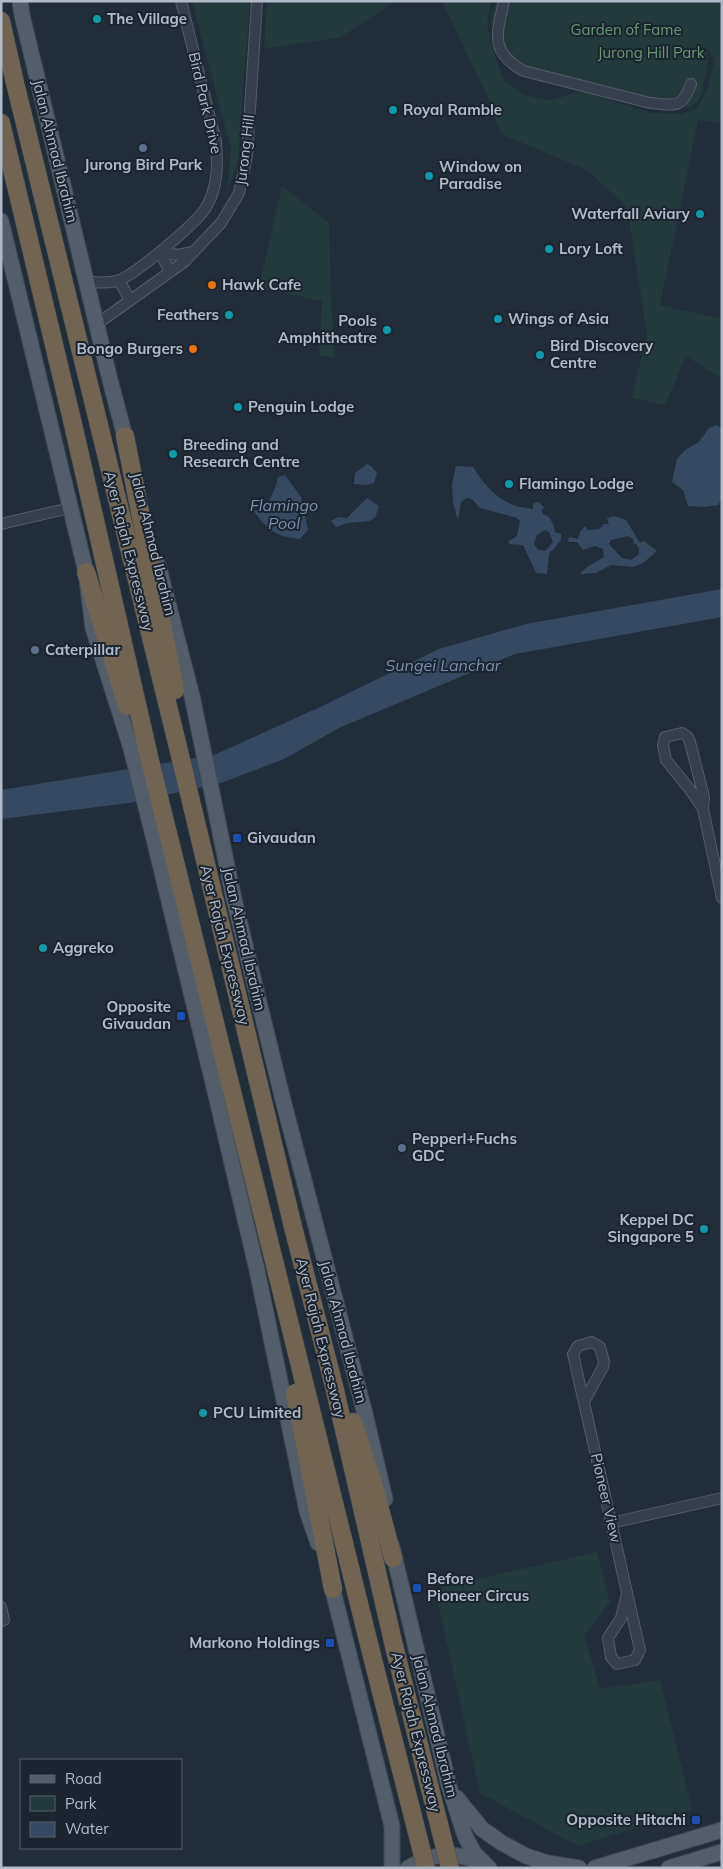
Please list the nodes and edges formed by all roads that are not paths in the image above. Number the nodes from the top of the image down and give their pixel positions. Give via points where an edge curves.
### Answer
1 (20, 1) edge
2 (181, 1) edge
3 (257, 1) edge
4 (504, 1) edge
5 (1, 21) edge
6 (691, 84) dead end
7 (1, 123) edge
8 (1, 220) edge
9 (160, 252) junction
10 (194, 252) junction
11 (170, 272) junction
12 (119, 280) junction
13 (87, 281) junction
14 (130, 300) junction
15 (97, 324) junction
16 (125, 436) junction
17 (70, 508) junction
18 (1, 524) edge
19 (86, 572) junction
20 (177, 743) junction
21 (150, 761) junction
22 (703, 809) junction
23 (717, 856) edge
24 (722, 898) edge
25 (285, 1308) junction
26 (334, 1386) junction
27 (584, 1402) junction
28 (722, 1498) edge
29 (611, 1523) junction
30 (393, 1558) junction
31 (333, 1589) junction
32 (627, 1594) junction
33 (1, 1607) edge
34 (1, 1621) edge
35 (449, 1786) junction
36 (722, 1830) edge
37 (722, 1852) edge
38 (392, 1868) edge
39 (408, 1868) edge
40 (426, 1868) edge
41 (450, 1868) edge
42 (489, 1868) edge
43 (578, 1868) edge
44 (595, 1868) edge
45 (669, 1868) edge

1 - 13 main road, Jalan Ahmad Ibrahim
2 - 9 street, Bird Park Drive via 216,142 218,165 214,189 206,208
3 - 10 street, Jurong Hill via 245,172 231,209
4 - 6 street via 497,36 500,50 511,64 524,71 650,103 672,105 686,98
5 - 20 highway, Ayer Rajah Expressway
7 - 21 highway, Ayer Rajah Expressway
8 - 17 main road
9 - 10 street via 177,255
9 - 11 street
9 - 12 street, Bird Park Drive
10 - 11 street, Jurong Hill
11 - 14 street, Jurong Hill
12 - 13 street, Bird Park Drive
12 - 14 street
13 - 15 main road, Jalan Ahmad Ibrahim
14 - 15 street, Jurong Hill
15 - 16 main road, Jalan Ahmad Ibrahim
16 - 20 highway via 177,701
16 - 30 main road, Jalan Ahmad Ibrahim via 192,696 233,895 283,1100 383,1487
17 - 18 street
17 - 19 main road
19 - 21 highway via 141,752
19 - 31 main road via 93,628 130,745 220,1114 307,1511
20 - 26 highway, Ayer Rajah Expressway
21 - 25 highway, Ayer Rajah Expressway
22 - 22 street via 666,760 663,745 666,737 680,733 688,737 704,797
22 - 23 street
23 - 24 street
25 - 31 highway via 290,1370
25 - 40 highway, Ayer Rajah Expressway, bridge
26 - 30 highway via 347,1402
26 - 41 highway, Ayer Rajah Expressway, bridge via 394,1646
27 - 27 street, Pioneer View via 573,1354 578,1346 592,1342 600,1347 604,1362
27 - 29 street, Pioneer View
28 - 29 street
29 - 32 street, Pioneer View
30 - 35 main road, Jalan Ahmad Ibrahim
31 - 38 main road via 392,1826
32 - 32 street, Pioneer View via 639,1654 636,1660 617,1664 610,1657 608,1638 621,1618
33 - 34 street via 4,1620
35 - 42 main road, Jalan Ahmad Ibrahim via 474,1853
35 - 43 main road via 482,1830 502,1843 526,1856
36 - 44 main road
37 - 45 main road
39 - 42 main road via 418,1861 447,1854 476,1860

